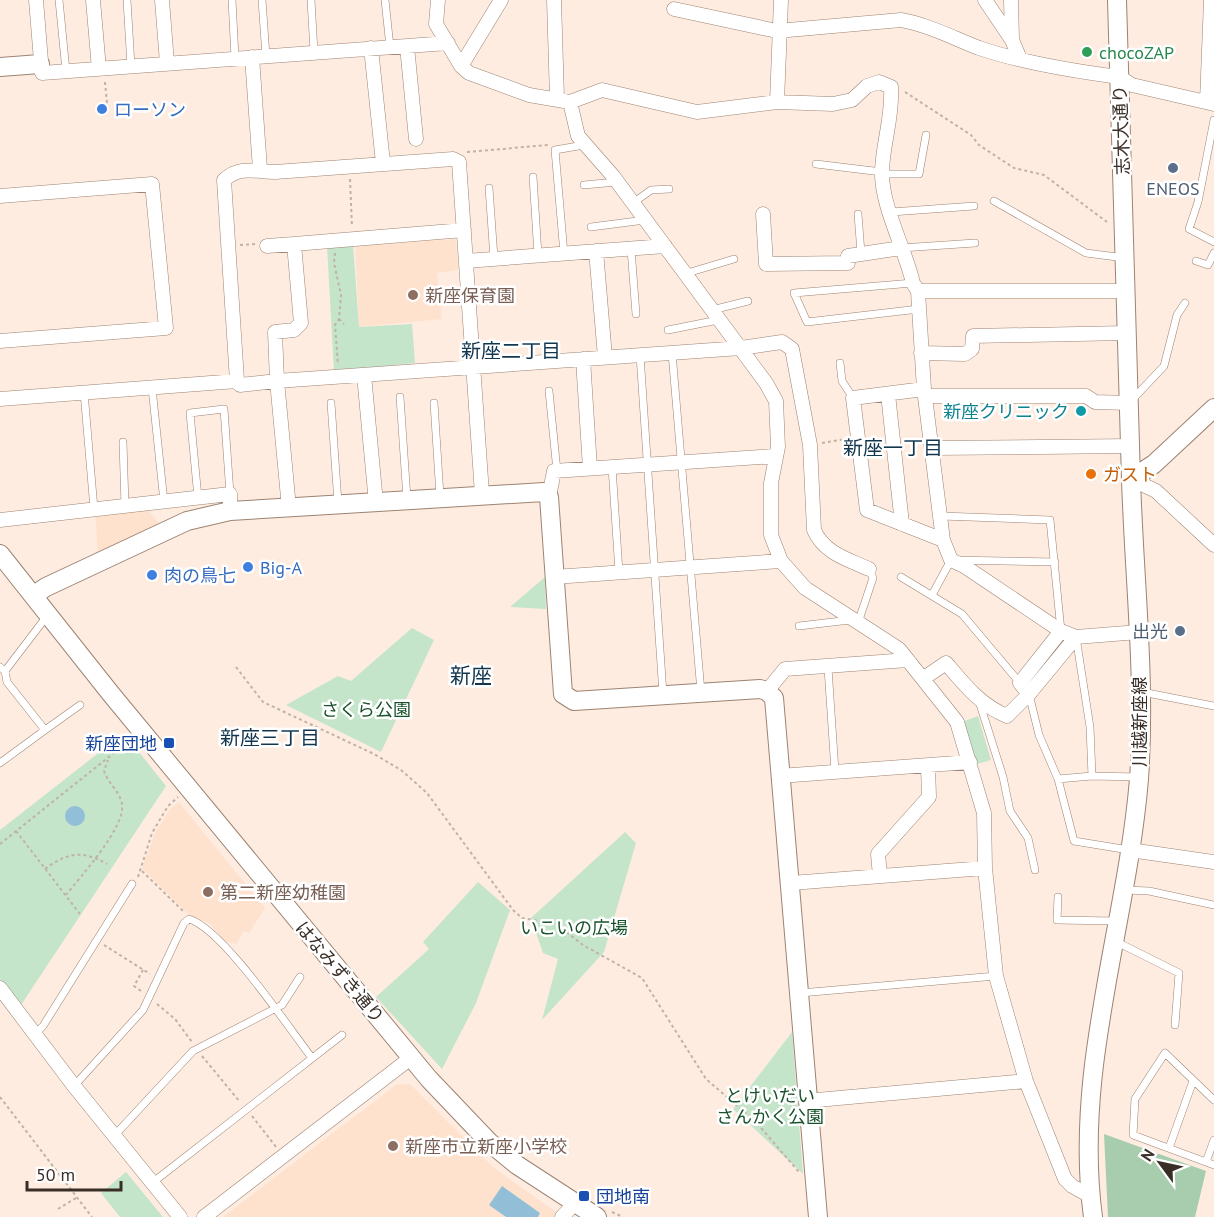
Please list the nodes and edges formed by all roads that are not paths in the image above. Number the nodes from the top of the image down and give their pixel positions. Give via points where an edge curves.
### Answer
1 (36, 0) edge
2 (59, 0) edge
3 (93, 0) edge
4 (127, 0) edge
5 (162, 0) edge
6 (232, 0) edge
7 (262, 0) edge
8 (311, 0) edge
9 (385, 0) edge
10 (438, 0) edge
11 (501, 0) edge
12 (554, 0) edge
13 (781, 0) edge
14 (985, 0) edge
15 (1011, 0) edge
16 (1118, 0) edge
17 (1211, 0) edge
18 (674, 9) dead end
19 (777, 31) junction
20 (1012, 39) junction
21 (448, 43) junction
22 (407, 46) junction
23 (390, 47) junction
24 (371, 48) junction
25 (314, 52) junction
26 (259, 56) junction
27 (235, 58) junction
28 (1020, 59) junction
29 (167, 63) junction
30 (40, 64) junction
31 (131, 66) junction
32 (461, 66) junction
33 (0, 67) edge
34 (102, 69) junction
35 (66, 71) junction
36 (1119, 77) junction
37 (564, 100) junction
38 (777, 102) junction
39 (1210, 103) edge
40 (1214, 120) edge
41 (926, 135) dead end
42 (416, 139) dead end
43 (584, 145) junction
44 (383, 163) junction
45 (816, 164) dead end
46 (260, 169) junction
47 (882, 173) junction
48 (533, 177) dead end
49 (616, 182) junction
50 (584, 184) dead end
51 (489, 188) dead end
52 (669, 189) dead end
53 (0, 196) edge
54 (994, 201) dead end
55 (633, 203) junction
56 (974, 206) dead end
57 (891, 212) junction
58 (763, 214) dead end
59 (858, 214) dead end
60 (645, 220) junction
61 (1124, 224) joint
62 (591, 227) dead end
63 (464, 230) junction
64 (1214, 242) edge
65 (975, 243) dead end
66 (294, 244) junction
67 (267, 246) road end
68 (664, 246) junction
69 (901, 248) junction
70 (631, 249) junction
71 (596, 251) junction
72 (861, 253) junction
73 (1214, 253) edge
74 (564, 254) junction
75 (538, 255) junction
76 (494, 258) junction
77 (1125, 258) junction
78 (734, 259) dead end
79 (466, 261) junction
80 (1196, 261) dead end
81 (684, 274) junction
82 (915, 287) junction
83 (1126, 291) junction
84 (748, 301) dead end
85 (1185, 303) dead end
86 (919, 309) junction
87 (636, 314) dead end
88 (715, 315) junction
89 (668, 330) dead end
90 (1127, 333) junction
91 (0, 342) edge
92 (741, 348) junction
93 (672, 353) junction
94 (921, 353) junction
95 (640, 355) junction
96 (605, 357) junction
97 (583, 359) junction
98 (840, 363) dead end
99 (474, 366) junction
100 (364, 375) junction
101 (237, 381) junction
102 (277, 381) junction
103 (152, 388) junction
104 (549, 391) dead end
105 (84, 392) junction
106 (925, 393) junction
107 (888, 394) junction
108 (400, 397) dead end
109 (853, 398) junction
110 (0, 399) edge
111 (434, 403) dead end
112 (1129, 403) junction
113 (331, 404) dead end
114 (1214, 408) edge
115 (123, 442) dead end
116 (1131, 446) junction
117 (932, 448) junction
118 (775, 456) junction
119 (682, 462) junction
120 (647, 465) junction
121 (612, 467) junction
122 (590, 468) junction
123 (557, 471) junction
124 (1131, 479) junction
125 (482, 494) junction
126 (549, 497) junction
127 (198, 498) junction
128 (440, 498) junction
129 (164, 502) junction
130 (407, 502) junction
131 (230, 503) junction
132 (376, 503) junction
133 (338, 505) junction
134 (125, 506) junction
135 (289, 508) junction
136 (94, 510) junction
137 (941, 516) junction
138 (0, 520) edge
139 (902, 524) junction
140 (944, 540) junction
141 (1214, 545) edge
142 (0, 554) edge
143 (951, 560) junction
144 (781, 561) junction
145 (1054, 562) junction
146 (690, 568) junction
147 (869, 569) joint
148 (656, 570) junction
149 (619, 573) junction
150 (554, 577) junction
151 (901, 577) dead end
152 (34, 595) junction
153 (933, 595) junction
154 (49, 615) junction
155 (856, 621) junction
156 (799, 626) dead end
157 (1061, 631) junction
158 (1139, 632) junction
159 (1076, 637) junction
160 (908, 660) junction
161 (828, 668) junction
162 (3, 669) edge
163 (924, 678) junction
164 (3, 683) edge
165 (1024, 689) junction
166 (767, 691) junction
167 (701, 692) junction
168 (1140, 692) junction
169 (663, 694) junction
170 (978, 699) junction
171 (80, 705) dead end
172 (1214, 705) edge
173 (45, 730) junction
174 (970, 762) junction
175 (0, 763) edge
176 (928, 766) junction
177 (835, 771) junction
178 (779, 776) junction
179 (1092, 776) junction
180 (1139, 777) junction
181 (1058, 779) junction
182 (1130, 850) junction
183 (1214, 862) edge
184 (985, 868) junction
185 (1035, 870) dead end
186 (880, 876) junction
187 (791, 883) junction
188 (132, 884) road end
189 (1124, 889) junction
190 (1058, 897) dead end
191 (1214, 905) edge
192 (1118, 921) junction
193 (1115, 940) junction
194 (996, 976) junction
195 (300, 977) dead end
196 (0, 988) edge
197 (798, 993) junction
198 (274, 1008) junction
199 (1175, 1025) dead end
200 (35, 1034) junction
201 (342, 1035) dead end
202 (412, 1057) junction
203 (312, 1058) junction
204 (1026, 1081) junction
205 (1192, 1081) junction
206 (74, 1086) junction
207 (1214, 1100) edge
208 (806, 1101) junction
209 (114, 1136) junction
210 (1214, 1140) edge
211 (1168, 1148) junction
212 (1206, 1162) junction
213 (1214, 1165) edge
214 (152, 1183) junction
215 (1090, 1196) junction
216 (568, 1211) edge
217 (180, 1217) edge
218 (204, 1217) edge
219 (597, 1217) edge
220 (818, 1217) edge
221 (1093, 1217) edge

1 - 30 street
2 - 35 lane
3 - 34 street
4 - 31 lane
5 - 29 street
6 - 27 lane
7 - 26 lane
8 - 25 lane
9 - 23 lane
10 - 21 street via 436,24
11 - 32 street
12 - 37 street
13 - 19 street
14 - 20 street
15 - 20 street
16 - 36 street, 志木大通り
17 - 39 street
18 - 19 street
19 - 28 street via 901,20
19 - 38 street
20 - 28 street
21 - 22 street
21 - 32 street
22 - 23 street
22 - 42 street
23 - 24 street
24 - 25 street
24 - 44 street
25 - 26 street
26 - 27 street
26 - 46 street
27 - 29 street
28 - 36 street
29 - 31 street
30 - 33 street
30 - 35 street via 42,74
31 - 34 street
32 - 37 street via 513,91
34 - 35 street
36 - 39 street via 1132,85
36 - 61 street, 志木大通り
37 - 38 street via 602,90 697,112
37 - 43 street
38 - 47 street via 833,104 852,100 867,86 879,82 891,87 892,107
40 - 64 lane via 1189,230
41 - 47 lane via 919,174
43 - 49 street
43 - 74 lane via 555,150
44 - 46 street via 275,172
44 - 63 street via 453,159 459,162
45 - 47 lane
46 - 101 street via 234,171 224,180
47 - 57 street
48 - 75 lane
49 - 50 lane
49 - 55 street
51 - 76 lane
52 - 55 lane via 651,190
53 - 91 street via 152,184 166,328
54 - 77 lane via 1086,253
55 - 60 street
56 - 57 lane
57 - 69 street
58 - 72 street via 766,264 848,263 848,256
59 - 72 lane
60 - 62 lane
60 - 68 street
61 - 77 street, 川越新座線
63 - 66 street
63 - 79 street
65 - 69 lane
66 - 67 street
66 - 102 street via 301,323 294,330 275,332
68 - 70 street
68 - 81 street
69 - 72 street
69 - 82 street
70 - 71 street
70 - 87 lane
71 - 74 street
71 - 96 street
73 - 80 lane via 1208,265
74 - 75 street
75 - 76 street
76 - 79 street
77 - 83 street, 川越新座線
78 - 81 lane
79 - 99 street
81 - 88 street
82 - 83 street
82 - 86 street
82 - 86 lane via 794,293 807,322
83 - 90 street, 川越新座線
84 - 88 lane
85 - 112 lane via 1177,315 1164,366
86 - 94 street
88 - 89 lane
88 - 92 street
90 - 94 street via 973,336 972,349 965,354
90 - 112 street, 川越新座線
92 - 93 street
92 - 118 street via 776,401
92 - 147 street via 782,342 792,349 810,445 812,519 817,538 832,553
93 - 95 street
93 - 119 lane
94 - 106 street
95 - 96 street
95 - 120 lane
96 - 97 street
97 - 99 street
97 - 122 street
98 - 109 lane via 842,381
99 - 100 street
99 - 125 street
100 - 102 street
100 - 132 street
101 - 102 street
101 - 103 street
102 - 135 street
103 - 105 street
103 - 129 lane
104 - 123 lane
105 - 110 street
105 - 136 lane
106 - 107 street
106 - 112 street via 1086,396 1095,402
106 - 117 street
107 - 109 street
107 - 139 street
108 - 130 lane
109 - 139 street via 867,510
111 - 128 lane
112 - 116 street, 川越新座線
113 - 133 lane
114 - 124 street via 1154,464
115 - 134 lane
116 - 117 street
116 - 124 street, 川越新座線
117 - 137 street
118 - 119 street
118 - 144 street via 771,535
119 - 120 street
119 - 146 lane
120 - 121 street
120 - 148 lane
121 - 122 street
121 - 149 lane
122 - 123 street
123 - 126 street
124 - 141 street via 1156,491
124 - 158 street, 川越新座線
125 - 126 street via 540,491
125 - 128 street
126 - 150 street
127 - 129 street
127 - 131 street
127 - 131 lane via 190,413 224,409
128 - 130 street
129 - 134 street
130 - 132 street
131 - 135 street
131 - 152 street
132 - 133 street
133 - 135 street
134 - 136 street
136 - 138 street
137 - 140 street
137 - 145 lane via 1050,520
139 - 140 street
140 - 143 street
142 - 152 street, はなみずき通り
143 - 145 lane
143 - 153 lane
143 - 157 street
144 - 146 street
144 - 155 street via 805,588
145 - 157 lane
146 - 148 street
146 - 167 lane
147 - 155 lane via 873,578
148 - 149 street
148 - 169 lane
149 - 150 street
150 - 169 street via 563,694 574,701
151 - 153 lane
152 - 154 street, はなみずき通り
153 - 165 lane via 962,614
154 - 162 lane
154 - 202 street, はなみずき通り
155 - 156 lane
155 - 160 street via 899,649
157 - 159 street
157 - 165 street
158 - 159 street
158 - 168 street, 川越新座線
159 - 165 street
159 - 179 lane via 1090,727
160 - 161 street
160 - 163 street
161 - 166 street via 785,669
161 - 177 lane
162 - 164 lane
163 - 170 street via 946,663
163 - 174 street via 957,722
164 - 173 lane
165 - 170 street via 1007,716
165 - 181 lane
166 - 167 street
166 - 178 street via 774,698
167 - 169 street
168 - 172 lane
168 - 180 street, 川越新座線
170 - 185 lane via 1010,811 1028,838
171 - 173 lane
173 - 175 lane
174 - 176 street
174 - 184 street via 984,813
176 - 177 street
176 - 186 street via 929,797 878,854
177 - 178 street
178 - 187 street
179 - 180 lane
179 - 181 lane
180 - 182 street, 川越新座線
181 - 182 lane via 1074,841
182 - 183 street
182 - 189 street, 川越新座線
184 - 186 street
184 - 194 street
186 - 187 street
187 - 197 street
188 - 200 lane
189 - 191 lane
189 - 192 street, 川越新座線
190 - 192 lane via 1058,920
192 - 193 street, 川越新座線
193 - 199 lane via 1179,973
193 - 215 street, 川越新座線 via 1092,1092
194 - 197 lane
194 - 204 street
195 - 198 lane via 282,1005
196 - 200 street
197 - 208 street
198 - 203 lane
198 - 206 lane via 229,952 205,928 189,919 143,1010
198 - 209 lane via 197,1049
200 - 206 street
201 - 203 lane
202 - 216 street, はなみずき通り via 489,1142
202 - 218 street
203 - 214 lane
204 - 208 street
204 - 215 street via 1065,1179
205 - 207 lane
205 - 211 lane
205 - 211 lane via 1165,1053 1136,1099 1133,1135
206 - 209 street
208 - 220 street
209 - 214 street
210 - 212 lane
211 - 212 lane
212 - 213 lane
214 - 217 street
215 - 221 street, 川越新座線
216 - 219 street, はなみずき通り

